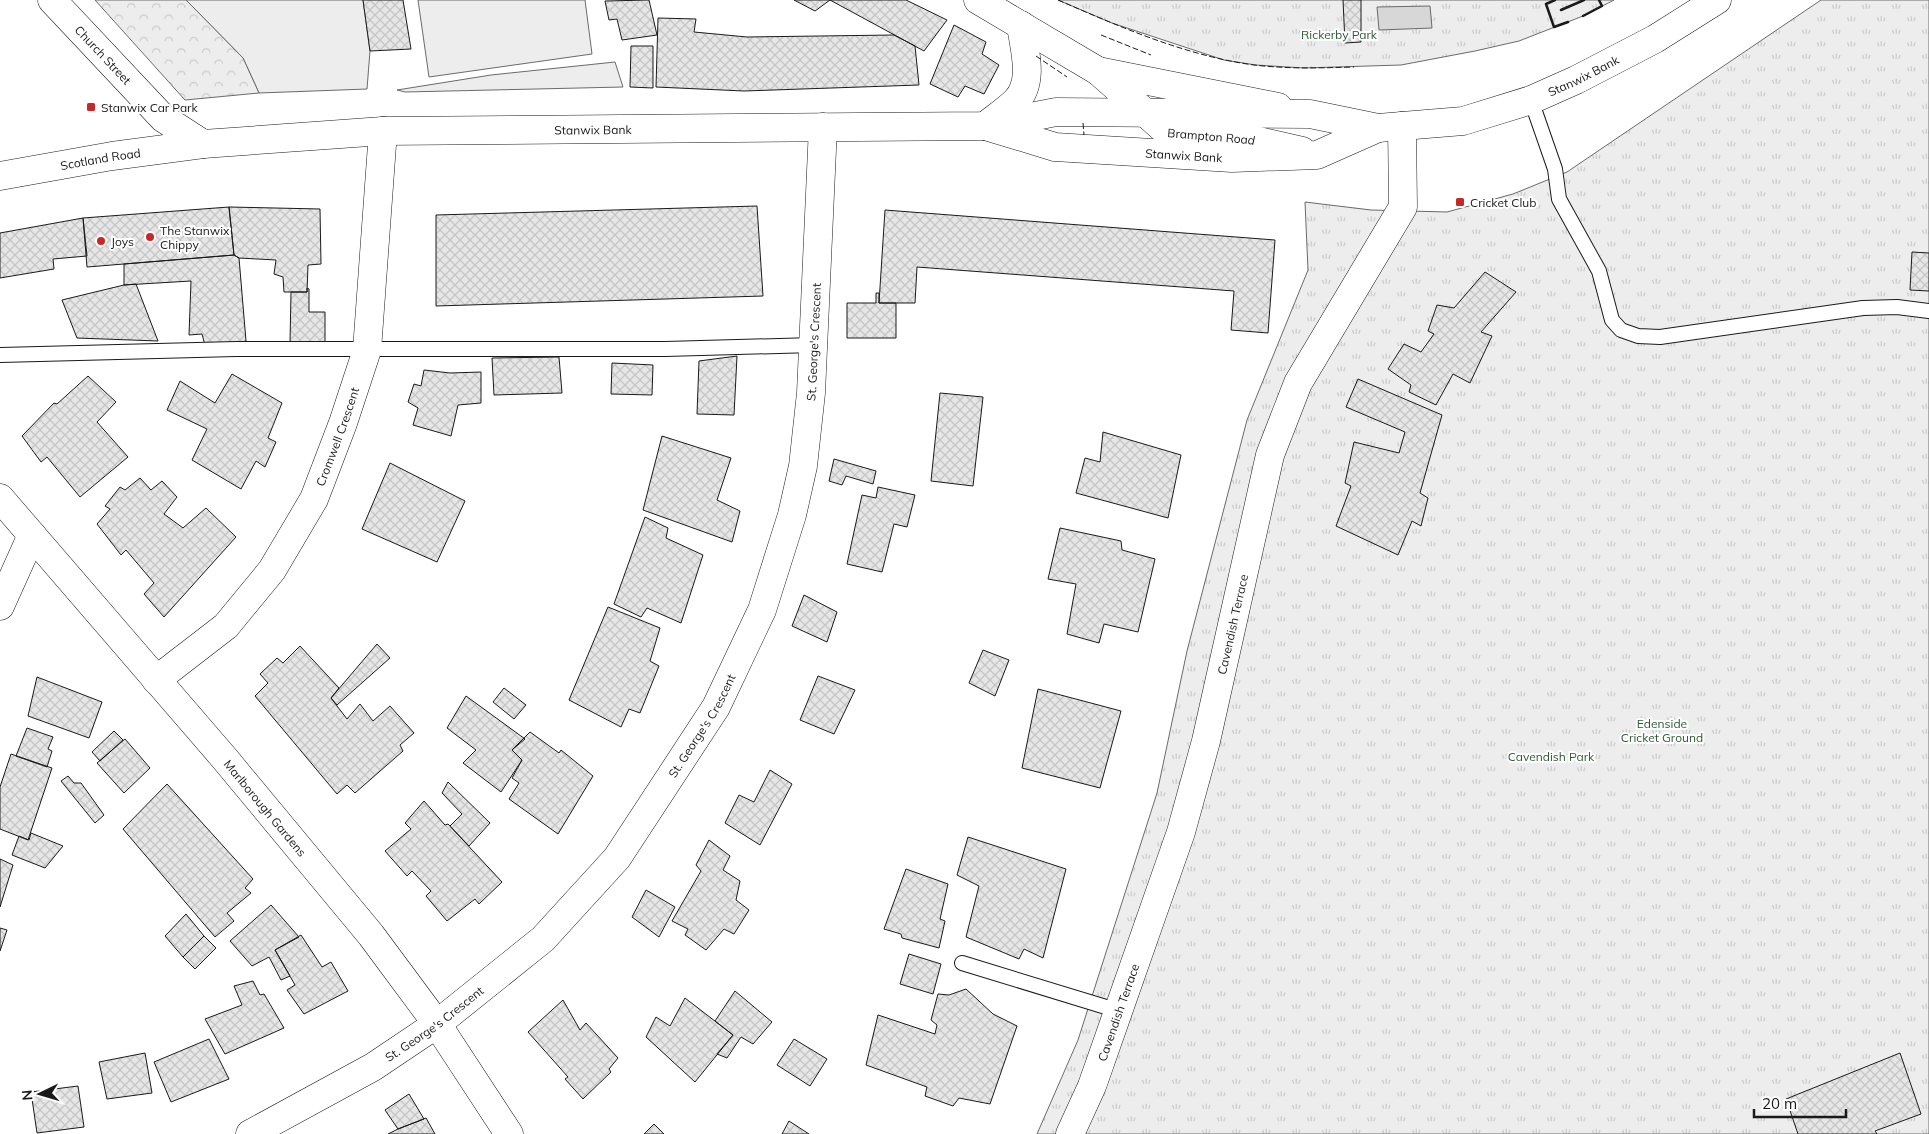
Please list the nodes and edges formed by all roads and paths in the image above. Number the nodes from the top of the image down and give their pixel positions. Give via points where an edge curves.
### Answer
1 (52, 0) edge
2 (978, 0) edge
3 (1717, 0) edge
4 (1021, 25) junction
5 (1098, 71) junction
6 (1531, 100) junction
7 (1143, 112) junction
8 (1310, 114) junction
9 (985, 126) junction
10 (823, 127) junction
11 (1390, 127) junction
12 (383, 131) junction
13 (203, 144) junction
14 (1316, 154) junction
15 (0, 176) edge
16 (1929, 311) edge
17 (814, 345) junction
18 (367, 350) junction
19 (0, 354) edge
20 (0, 498) edge
21 (32, 535) junction
22 (0, 606) edge
23 (156, 680) junction
24 (962, 963) dead end
25 (1119, 1011) junction
26 (437, 1024) junction
27 (250, 1134) edge
28 (510, 1134) edge
29 (1070, 1134) edge

1 - 13 street, Church Street via 164,118
2 - 4 street, Brampton Road
3 - 6 street, Stanwix Bank via 1655,39
4 - 5 street, Brampton Road
4 - 9 street via 1027,66 1026,86 1016,101
5 - 7 street, Brampton Road
5 - 8 street, Brampton Road
6 - 11 street, Stanwix Bank via 1463,120
6 - 16 lane via 1555,169 1559,199 1599,271 1612,320 1621,330 1638,336 1660,337 1863,308 1897,307
7 - 8 street, Stanwix Bank
7 - 9 street, Stanwix Bank via 1056,112
7 - 14 street, Brampton Road via 1167,132 1250,139
8 - 11 street, Stanwix Bank
9 - 10 street, Stanwix Bank
9 - 14 street, Stanwix Bank via 1055,147 1232,158
10 - 12 street, Stanwix Bank
10 - 17 street, St. George's Crescent
11 - 14 street, Stanwix Bank
11 - 25 street, Cavendish Terrace via 1403,207 1298,383 1270,455 1201,759 1181,832
12 - 13 street, Stanwix Bank
12 - 18 street, Cromwell Crescent
13 - 15 street, Scotland Road
17 - 18 lane
17 - 26 street, St. George's Crescent via 803,466 792,515 762,610 716,707 617,858 543,939
18 - 19 lane
18 - 23 street, Cromwell Crescent via 314,499 272,570 226,626
20 - 21 street, Marlborough Gardens
21 - 22 street
21 - 23 street, Marlborough Gardens
23 - 26 street, Marlborough Gardens via 371,936
24 - 25 lane
25 - 29 street, Cavendish Terrace via 1092,1086
26 - 27 street, St. George's Crescent via 373,1067
26 - 28 street, Marlborough Gardens

